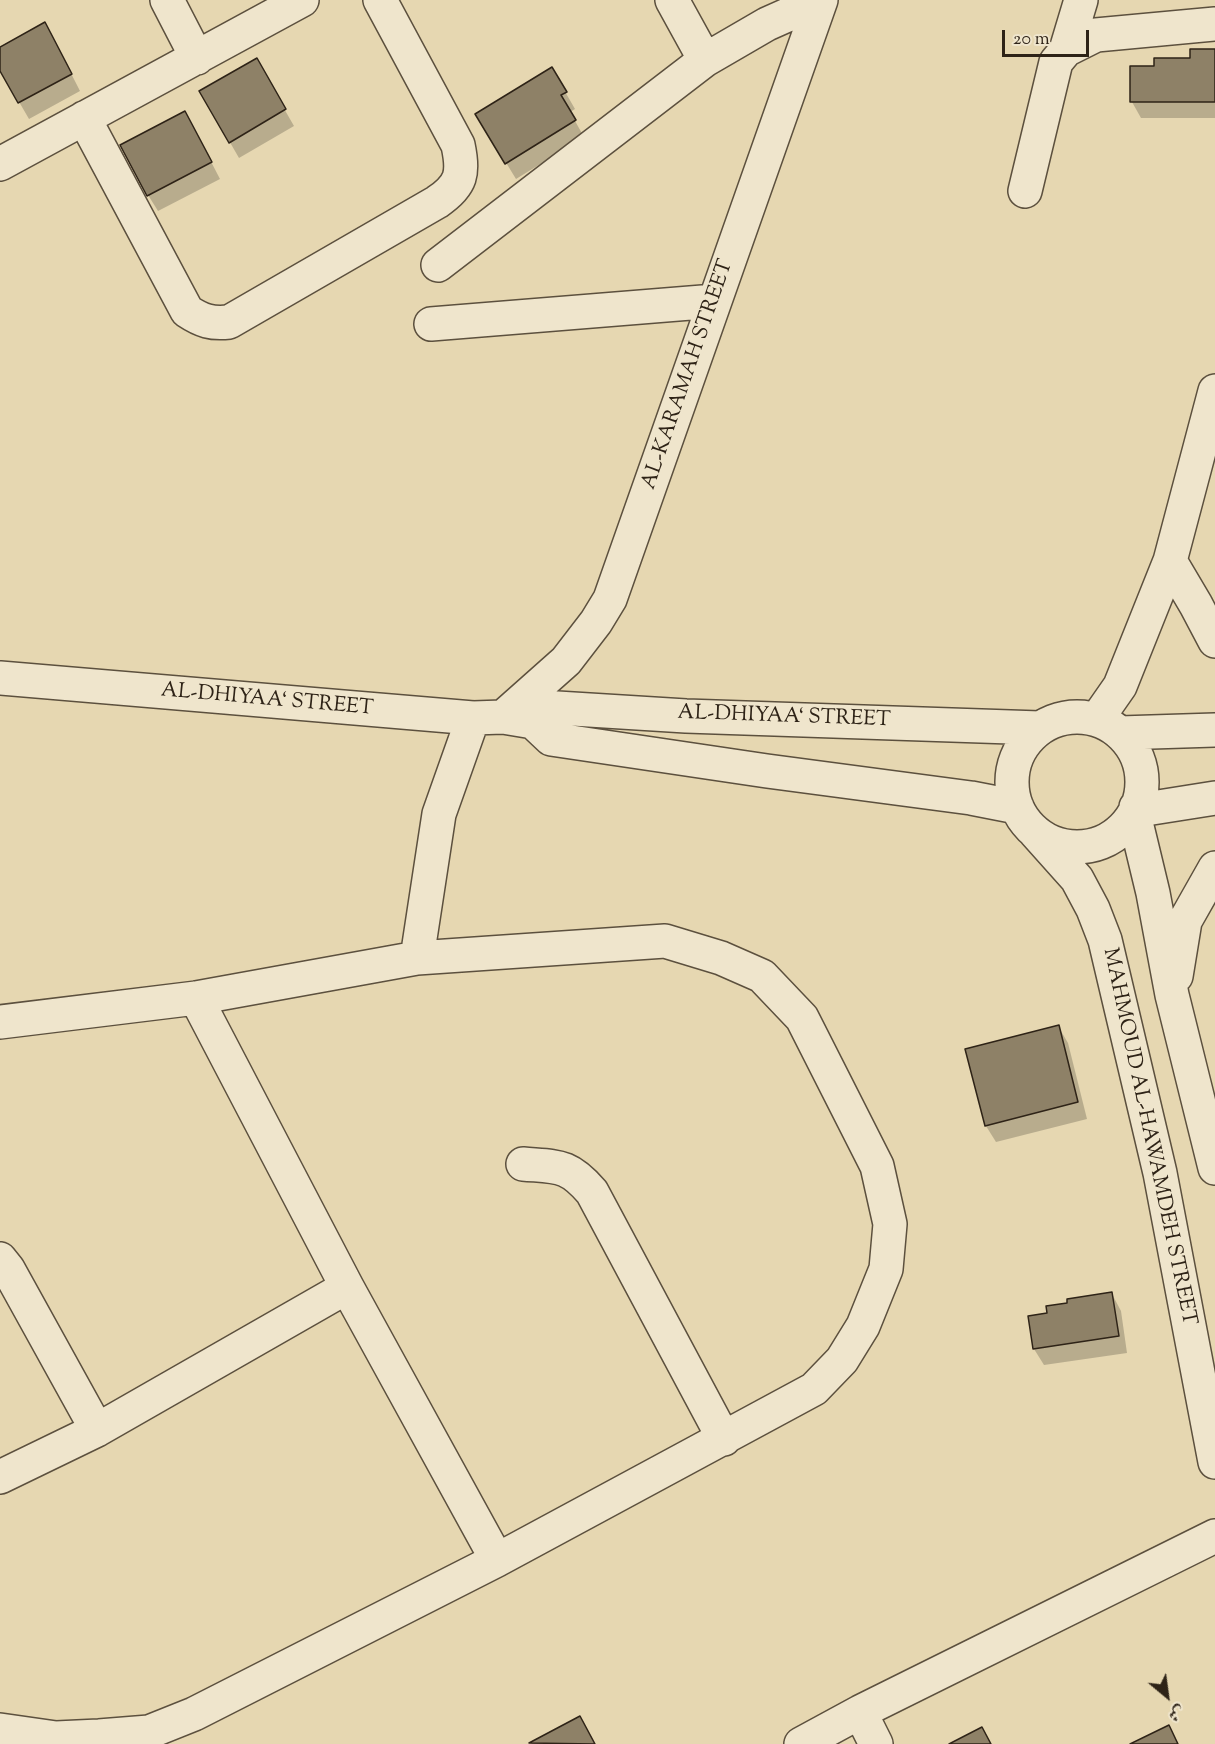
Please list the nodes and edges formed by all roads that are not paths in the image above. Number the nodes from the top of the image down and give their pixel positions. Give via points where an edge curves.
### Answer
1 (167, 0) edge
2 (302, 0) edge
3 (380, 0) edge
4 (672, 0) edge
5 (821, 0) edge
6 (1081, 0) edge
7 (1215, 24) edge
8 (1066, 50) junction
9 (197, 58) junction
10 (705, 60) junction
11 (84, 118) junction
12 (0, 164) edge
13 (1025, 191) dead end
14 (438, 265) dead end
15 (715, 301) junction
16 (431, 324) dead end
17 (1215, 391) edge
18 (1170, 561) junction
19 (1215, 641) edge
20 (0, 678) edge
21 (503, 719) junction
22 (1109, 726) junction
23 (1040, 728) junction
24 (1215, 730) edge
25 (1215, 798) edge
26 (1135, 811) junction
27 (1026, 820) junction
28 (1215, 868) edge
29 (417, 958) junction
30 (1172, 995) junction
31 (196, 998) junction
32 (0, 1022) edge
33 (523, 1164) dead end
34 (1215, 1168) edge
35 (0, 1259) edge
36 (347, 1287) junction
37 (97, 1430) junction
38 (724, 1439) junction
39 (1215, 1462) edge
40 (0, 1477) edge
41 (1215, 1536) edge
42 (497, 1560) junction
43 (860, 1712) junction
44 (0, 1730) edge
45 (801, 1744) edge
46 (876, 1744) edge

1 - 9 street
2 - 9 street
3 - 11 street via 458,145 462,165 456,184 437,202 229,322 215,324 187,311
4 - 10 street
5 - 10 street via 767,24
5 - 15 street, AL-KARAMAH STREET
6 - 8 street
7 - 8 street via 1096,35
8 - 13 street via 1056,62
9 - 11 street
10 - 14 street
11 - 12 street
15 - 16 street
15 - 21 street, AL-KARAMAH STREET via 610,599 566,662
17 - 18 street
18 - 19 street
18 - 22 street via 1120,686
20 - 21 street, AL-DHIYAA‘ STREET
21 - 23 street, AL-DHIYAA‘ STREET via 557,708
21 - 27 street, AL-DHIYAA‘ STREET via 551,739 971,798
21 - 29 street via 440,813
22 - 23 street via 1088,717 1067,717
22 - 24 street
22 - 26 street via 1133,749 1141,767
23 - 27 street via 1025,741 1011,778 1013,798
25 - 26 street
26 - 27 street via 1112,836 1078,847 1060,844
26 - 30 street
27 - 39 street, MAHMOUD AL-HAWAMDEH STREET via 1077,879 1105,940 1160,1173
28 - 30 street via 1185,921
29 - 31 street
29 - 38 street via 665,941 721,958 762,976 802,1018 877,1166 890,1224 886,1269 863,1326 842,1360 814,1389
30 - 34 street
31 - 32 street
31 - 36 street
33 - 38 street via 565,1168 592,1192
35 - 37 street
36 - 37 street
36 - 42 street
37 - 40 street
38 - 42 street
41 - 43 street
42 - 44 street via 194,1714 149,1732 56,1738
43 - 45 street
43 - 46 street

